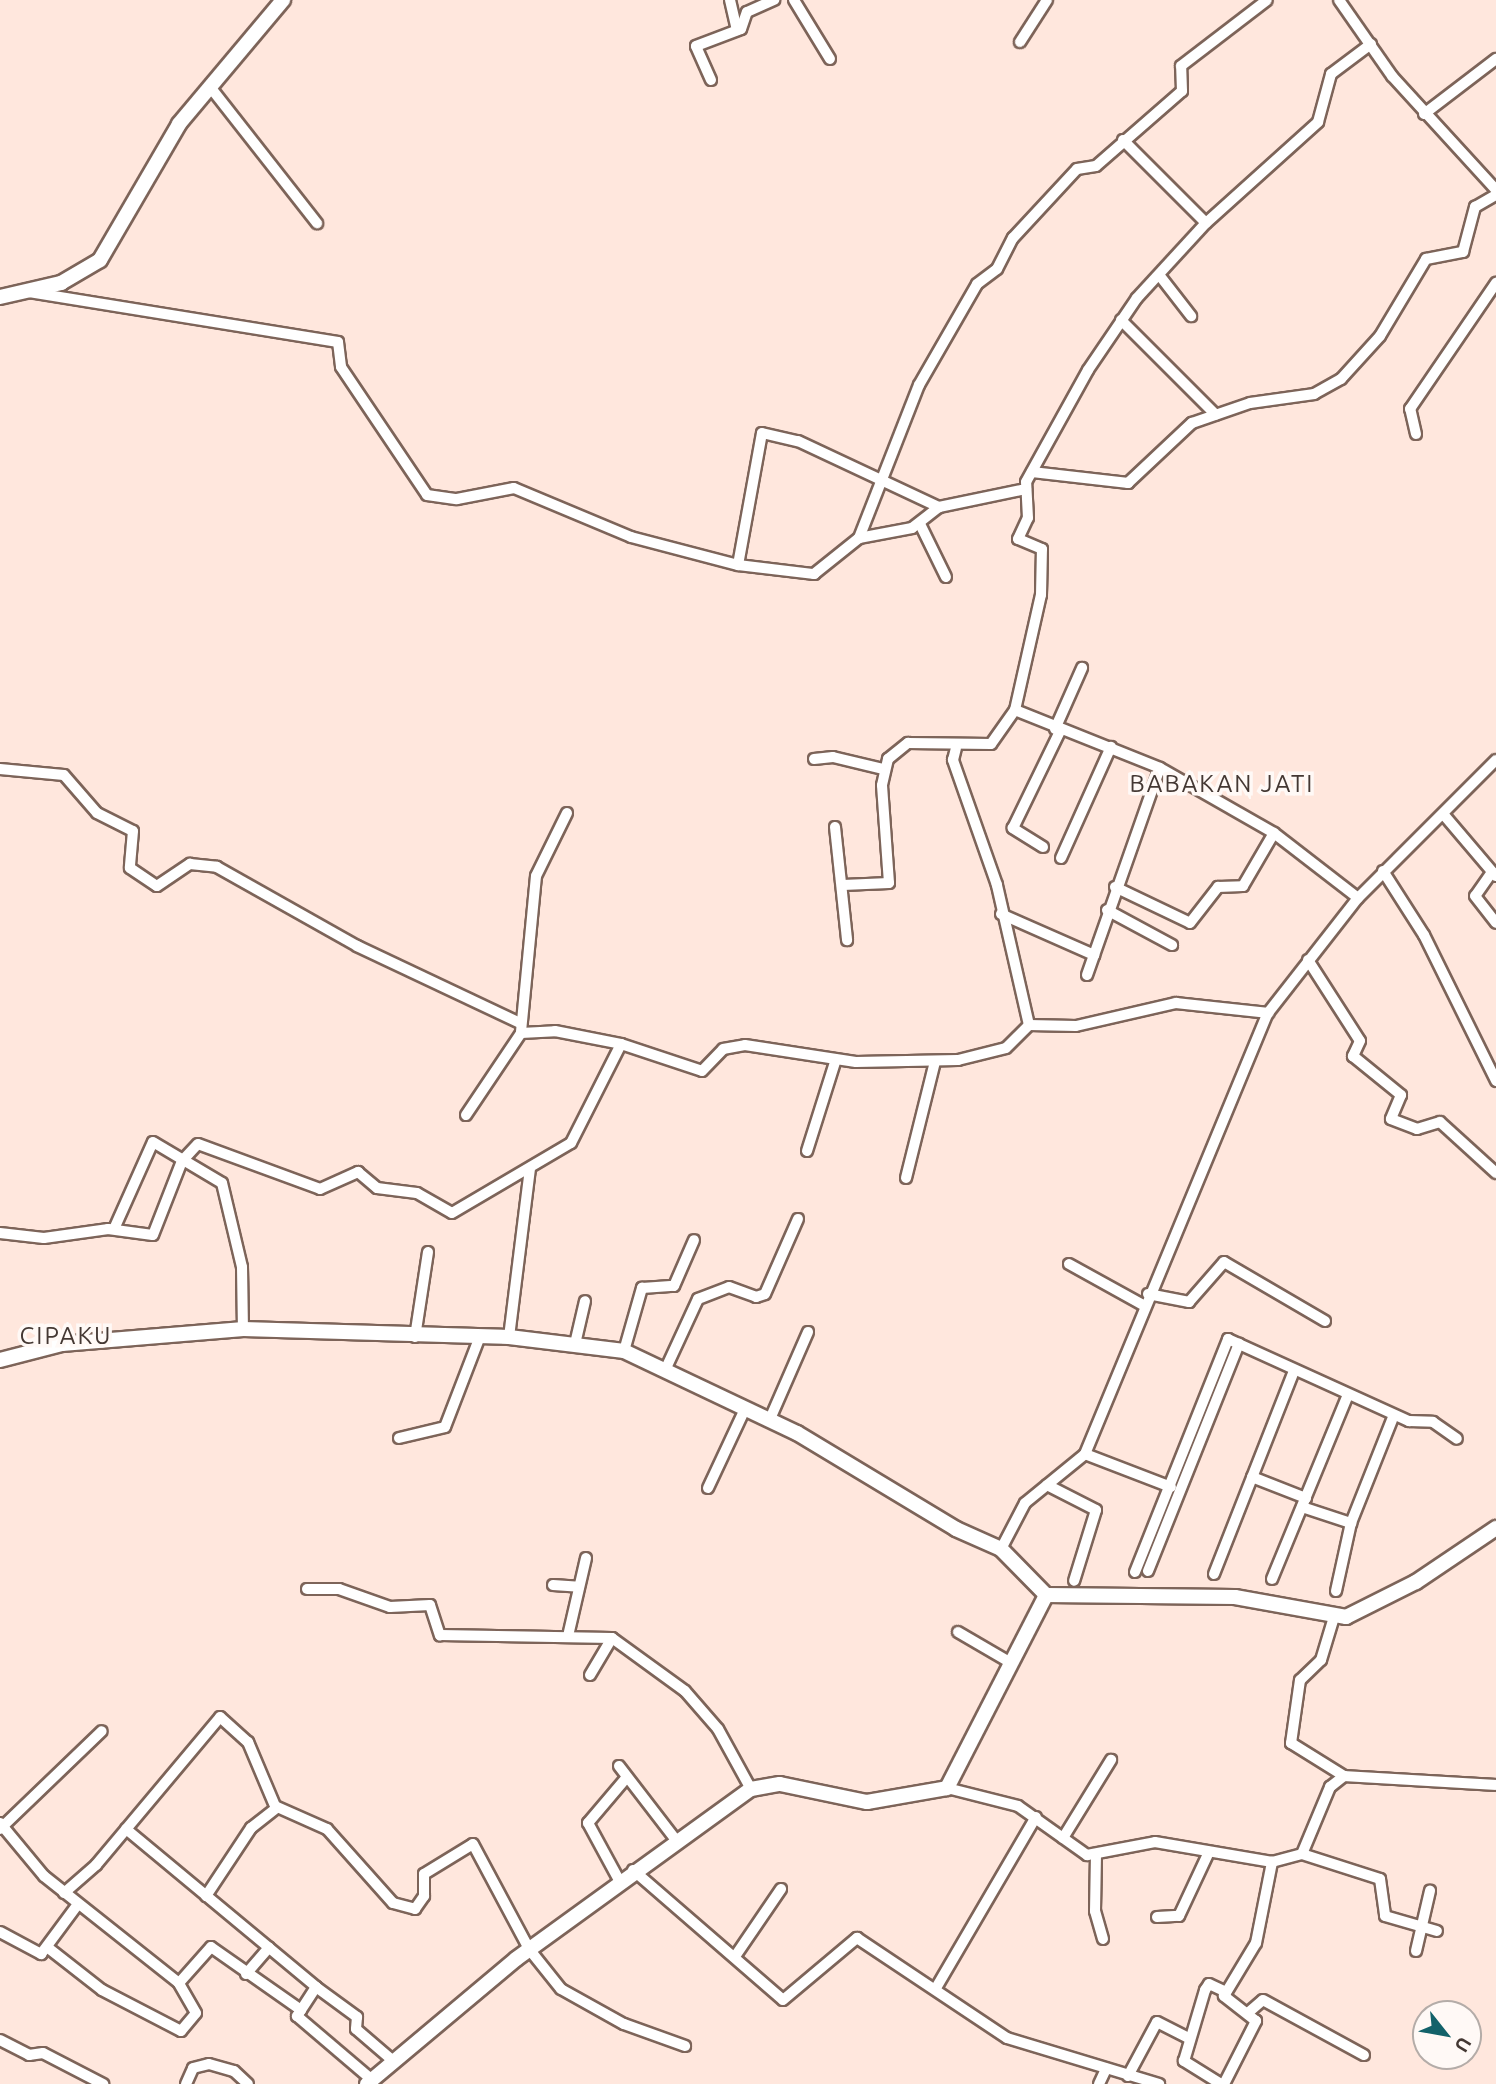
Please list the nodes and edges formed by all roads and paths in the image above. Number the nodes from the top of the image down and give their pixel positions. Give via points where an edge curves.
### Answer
1 (283, 0) edge
2 (730, 0) edge
3 (774, 0) edge
4 (794, 0) edge
5 (1047, 0) edge
6 (1267, 0) edge
7 (1339, 0) edge
8 (737, 30) junction
9 (1020, 42) dead end
10 (1371, 44) junction
11 (830, 59) dead end
12 (1496, 59) edge
13 (710, 80) dead end
14 (211, 88) junction
15 (1424, 114) junction
16 (1123, 140) junction
17 (1496, 192) edge
18 (317, 223) dead end
19 (1206, 223) junction
20 (1160, 276) junction
21 (1496, 283) edge
22 (29, 292) junction
23 (0, 297) edge
24 (1191, 316) dead end
25 (1121, 320) junction
26 (1216, 415) junction
27 (1416, 434) dead end
28 (1032, 472) junction
29 (878, 480) junction
30 (1026, 489) junction
31 (940, 507) junction
32 (920, 524) junction
33 (859, 538) junction
34 (737, 565) junction
35 (946, 577) dead end
36 (1082, 668) dead end
37 (1015, 710) junction
38 (1057, 730) junction
39 (1111, 747) junction
40 (956, 748) junction
41 (814, 759) dead end
42 (1496, 760) edge
43 (1160, 768) junction
44 (0, 769) edge
45 (883, 769) junction
46 (567, 813) dead end
47 (1444, 815) junction
48 (835, 827) dead end
49 (1274, 833) junction
50 (1043, 847) dead end
51 (1061, 858) dead end
52 (1383, 871) junction
53 (1494, 874) edge
54 (843, 885) junction
55 (1115, 887) junction
56 (1358, 898) junction
57 (1107, 910) junction
58 (1002, 914) junction
59 (1496, 923) edge
60 (848, 940) dead end
61 (1172, 945) dead end
62 (1094, 956) junction
63 (1308, 960) junction
64 (1087, 975) dead end
65 (1268, 1013) junction
66 (1030, 1025) junction
67 (521, 1028) junction
68 (621, 1044) junction
69 (836, 1059) junction
70 (935, 1062) junction
71 (1496, 1081) edge
72 (466, 1115) dead end
73 (807, 1151) dead end
74 (182, 1161) junction
75 (530, 1169) junction
76 (1496, 1173) edge
77 (906, 1178) dead end
78 (797, 1219) dead end
79 (114, 1229) junction
80 (0, 1233) edge
81 (694, 1240) dead end
82 (428, 1252) dead end
83 (1069, 1264) dead end
84 (1148, 1294) junction
85 (585, 1301) dead end
86 (1143, 1305) junction
87 (1325, 1321) dead end
88 (243, 1329) junction
89 (808, 1332) dead end
90 (415, 1337) junction
91 (509, 1337) junction
92 (480, 1339) junction
93 (575, 1343) junction
94 (1239, 1343) junction
95 (624, 1351) junction
96 (1, 1361) edge
97 (667, 1366) junction
98 (1294, 1371) junction
99 (1348, 1395) junction
100 (746, 1407) junction
101 (1394, 1415) junction
102 (770, 1419) junction
103 (399, 1438) dead end
104 (1457, 1439) dead end
105 (1085, 1454) junction
106 (1252, 1477) junction
107 (1047, 1485) junction
108 (1167, 1485) junction
109 (708, 1488) dead end
110 (1180, 1490) junction
111 (1304, 1502) junction
112 (1350, 1523) junction
113 (1496, 1528) edge
114 (1001, 1549) junction
115 (586, 1558) dead end
116 (1148, 1571) dead end
117 (1135, 1572) dead end
118 (1214, 1574) dead end
119 (1272, 1580) dead end
120 (1074, 1581) dead end
121 (552, 1586) dead end
122 (579, 1587) junction
123 (307, 1589) dead end
124 (1336, 1591) dead end
125 (1046, 1595) junction
126 (1334, 1617) junction
127 (958, 1632) dead end
128 (568, 1636) junction
129 (612, 1638) junction
130 (1011, 1663) junction
131 (590, 1675) dead end
132 (102, 1731) dead end
133 (1111, 1760) dead end
134 (619, 1766) dead end
135 (1344, 1776) junction
136 (627, 1777) junction
137 (1496, 1785) edge
138 (947, 1788) junction
139 (751, 1789) junction
140 (277, 1808) junction
141 (1036, 1817) junction
142 (1, 1826) edge
143 (126, 1829) junction
144 (1063, 1838) junction
145 (676, 1840) junction
146 (1209, 1852) junction
147 (1096, 1854) junction
148 (1302, 1854) junction
149 (1272, 1862) junction
150 (633, 1870) junction
151 (619, 1880) junction
152 (781, 1889) dead end
153 (1430, 1891) dead end
154 (64, 1893) junction
155 (206, 1896) junction
156 (78, 1904) junction
157 (1157, 1917) dead end
158 (1420, 1927) junction
159 (1437, 1931) dead end
160 (0, 1932) edge
161 (1103, 1939) dead end
162 (47, 1947) junction
163 (269, 1948) junction
164 (529, 1949) junction
165 (1416, 1951) dead end
166 (736, 1955) junction
167 (246, 1974) junction
168 (179, 1983) junction
169 (316, 1987) junction
170 (936, 1988) junction
171 (1227, 1992) junction
172 (301, 2010) junction
173 (1249, 2012) junction
174 (1190, 2039) junction
175 (0, 2040) edge
176 (685, 2046) dead end
177 (1364, 2055) dead end
178 (391, 2060) junction
179 (1106, 2070) junction
180 (1128, 2076) junction
181 (369, 2082) edge
182 (103, 2084) edge
183 (186, 2084) edge
184 (248, 2084) edge
185 (1099, 2084) edge
186 (1159, 2084) edge
187 (1223, 2084) edge

1 - 14 street
2 - 8 street
3 - 8 street via 747,12
4 - 11 street
5 - 9 street
6 - 16 street via 1181,66 1182,91
7 - 10 street
8 - 13 street via 694,48
10 - 15 street
10 - 19 street via 1331,74 1318,122
12 - 15 street
14 - 18 street
14 - 22 street via 176,129 100,260
15 - 17 street
16 - 19 street
16 - 29 street via 1096,166 1077,169 1013,238 997,270 977,284 934,355
17 - 26 street via 1475,207 1463,252 1426,259 1380,336 1340,379 1314,394
19 - 20 street
20 - 24 street
20 - 25 street
21 - 27 street via 1412,405
22 - 23 street
22 - 34 street via 336,341 341,367 427,495 457,499 514,488 631,537
25 - 26 street
25 - 28 street
26 - 28 street via 1186,427 1128,483
28 - 30 street
29 - 31 street
29 - 33 street
29 - 34 street via 798,441 762,433
30 - 31 street
30 - 37 street via 1028,518 1018,539 1042,550 1041,595
31 - 32 street
32 - 33 street
32 - 35 street
33 - 34 street via 808,575
36 - 38 street
37 - 38 street
37 - 40 street via 991,744
38 - 39 street
38 - 50 street via 1013,828
39 - 43 street
39 - 51 street
40 - 45 street via 908,743
40 - 58 street via 953,760
41 - 45 street via 833,757
42 - 47 street
43 - 49 street
43 - 55 street
44 - 67 street via 64,775 97,813 133,831 130,868 158,886 190,864 218,867 357,946
45 - 54 street via 888,884
46 - 67 street via 536,876
47 - 52 street
47 - 53 street
48 - 54 street
49 - 55 street via 1243,886 1218,887 1190,923
49 - 56 street
52 - 56 street
52 - 71 street via 1424,935
53 - 59 street via 1475,896
54 - 60 street
55 - 57 street
56 - 63 street
57 - 61 street
57 - 62 street
58 - 62 street
58 - 66 street
62 - 64 street
63 - 65 street
63 - 76 street via 1360,1041 1353,1056 1401,1095 1391,1119 1423,1129 1440,1122
65 - 66 street via 1176,1003 1076,1026
65 - 84 street via 1194,1198
66 - 70 street via 1006,1048
67 - 68 street
67 - 72 street
68 - 69 street via 702,1071 723,1049 745,1045
68 - 75 street via 578,1133
69 - 70 street
69 - 73 street
70 - 77 street
74 - 75 street via 195,1145 221,1149 320,1189 358,1172 377,1188 417,1192 452,1213
74 - 79 street via 155,1234
74 - 79 street via 151,1145
74 - 88 street via 227,1189 242,1267
75 - 91 street
78 - 97 street via 765,1294 756,1297 729,1287 698,1299
79 - 80 street via 44,1238
81 - 95 street via 674,1286 644,1285
82 - 90 street
83 - 86 street
84 - 86 street
84 - 87 street via 1193,1300 1224,1262
85 - 93 street
86 - 105 street
88 - 90 street
88 - 96 street via 62,1344
89 - 102 street
90 - 92 street
91 - 92 street
91 - 93 street
92 - 103 street via 461,1395 437,1433
93 - 95 street
94 - 98 street
94 - 108 street via 1223,1343
94 - 110 street
95 - 97 street
97 - 100 street
98 - 99 street
98 - 106 street
99 - 101 street
99 - 111 street
100 - 102 street
100 - 109 street
101 - 104 street via 1415,1424 1433,1422
101 - 112 street
102 - 114 street via 956,1530
105 - 107 street
105 - 108 street
106 - 111 street
106 - 118 street
107 - 114 street via 1025,1503
107 - 120 street via 1096,1510
108 - 110 street
108 - 117 street
110 - 116 street
111 - 112 street
111 - 119 street
112 - 124 street
113 - 126 street via 1374,1606
114 - 125 street
115 - 122 street
121 - 122 street
122 - 128 street
123 - 128 street via 339,1589 390,1607 430,1605 440,1635
125 - 126 street via 1235,1597
125 - 130 street
126 - 135 street via 1324,1654 1299,1685 1291,1743
127 - 130 street
128 - 129 street
129 - 131 street
129 - 139 street via 685,1691 718,1729
130 - 138 street
132 - 142 street
133 - 144 street via 1104,1782
134 - 136 street
135 - 137 street
135 - 148 street via 1330,1787
136 - 145 street
136 - 151 street via 588,1823
138 - 139 street via 867,1802 780,1784
138 - 141 street
139 - 145 street
140 - 143 street via 248,1742 217,1717
140 - 155 street via 251,1828
140 - 164 street via 323,1826 406,1910 420,1904 424,1874 473,1844
141 - 144 street
141 - 170 street
142 - 154 street
143 - 154 street
143 - 155 street
144 - 147 street
145 - 150 street
146 - 147 street via 1140,1842
146 - 149 street
146 - 157 street via 1179,1916
147 - 161 street via 1095,1911
148 - 149 street
148 - 158 street via 1380,1879 1385,1916
149 - 171 street via 1256,1943
150 - 151 street
150 - 166 street
151 - 164 street
152 - 166 street
153 - 158 street
154 - 156 street
155 - 163 street
156 - 162 street
156 - 168 street
158 - 159 street
158 - 165 street
160 - 162 street via 38,1954
162 - 168 street via 102,1990 181,2031 197,2013
163 - 167 street
163 - 169 street
164 - 176 street via 570,1996
164 - 178 street
166 - 170 street via 786,2001 855,1938
167 - 168 street via 207,1946
167 - 172 street
169 - 172 street
169 - 178 street via 357,2017 356,2029
170 - 179 street via 1007,2038
171 - 173 street via 1227,2002
171 - 174 street via 1209,1984
172 - 181 street via 299,2019
173 - 177 street via 1263,2000
173 - 187 street via 1255,2026
174 - 180 street via 1157,2022
174 - 187 street via 1184,2061
175 - 182 street via 29,2055 43,2053
178 - 181 street
179 - 180 street
179 - 185 street
180 - 186 street
183 - 184 street via 193,2068 209,2064 234,2071

